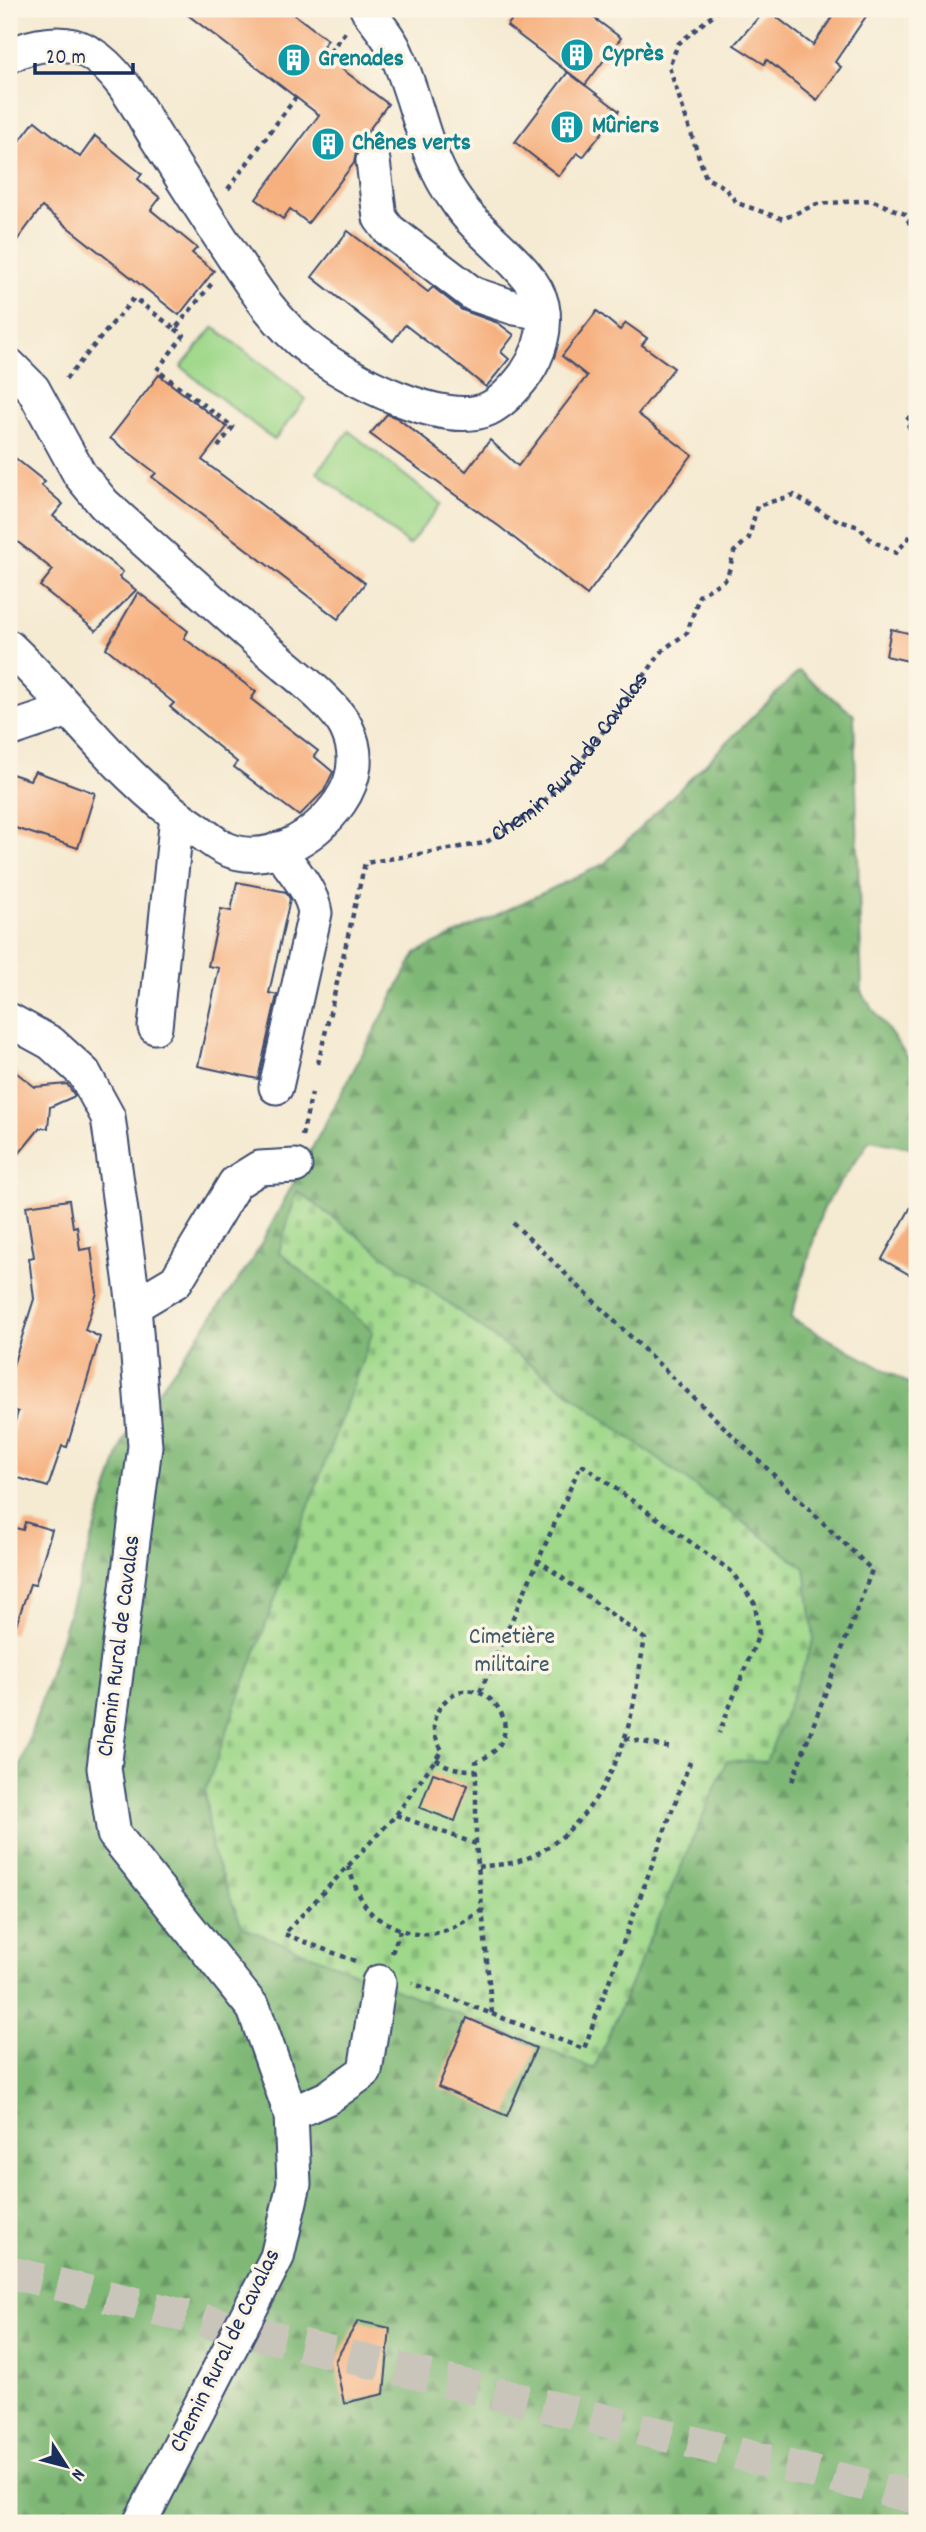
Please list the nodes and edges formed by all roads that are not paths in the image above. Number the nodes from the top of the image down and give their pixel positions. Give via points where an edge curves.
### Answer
1 (367, 9) edge
2 (9, 56) edge
3 (373, 161) dead end
4 (543, 313) junction
5 (9, 365) edge
6 (9, 647) edge
7 (68, 710) junction
8 (9, 730) edge
9 (177, 816) junction
10 (278, 849) junction
11 (9, 1020) edge
12 (155, 1027) dead end
13 (276, 1087) dead end
14 (295, 1166) road end
15 (134, 1306) junction
16 (382, 1975) road end
17 (291, 2114) junction
18 (140, 2523) edge

1 - 4 street via 392,44 442,179 463,211 530,281
2 - 4 street via 44,45 65,46 89,52 106,65 276,317 315,354 378,390 448,412 487,409 517,386 538,352
3 - 4 street via 380,218 389,230 473,294
5 - 10 street via 33,389 80,475 104,504 306,683 345,725 355,768 349,789 316,830 296,844
6 - 7 street
7 - 8 street
7 - 9 street via 127,773
9 - 10 street via 226,849 259,853
9 - 12 street
10 - 13 street via 308,893 315,913
11 - 15 street, Chemin Rural de Cavalas via 51,1043 84,1073 108,1117
14 - 15 street via 258,1168 235,1183 176,1282
15 - 17 street, Chemin Rural de Cavalas via 145,1446 104,1768 114,1834 254,2009
16 - 17 street via 365,2071 327,2098
17 - 18 street, Chemin Rural de Cavalas via 294,2184 277,2257

